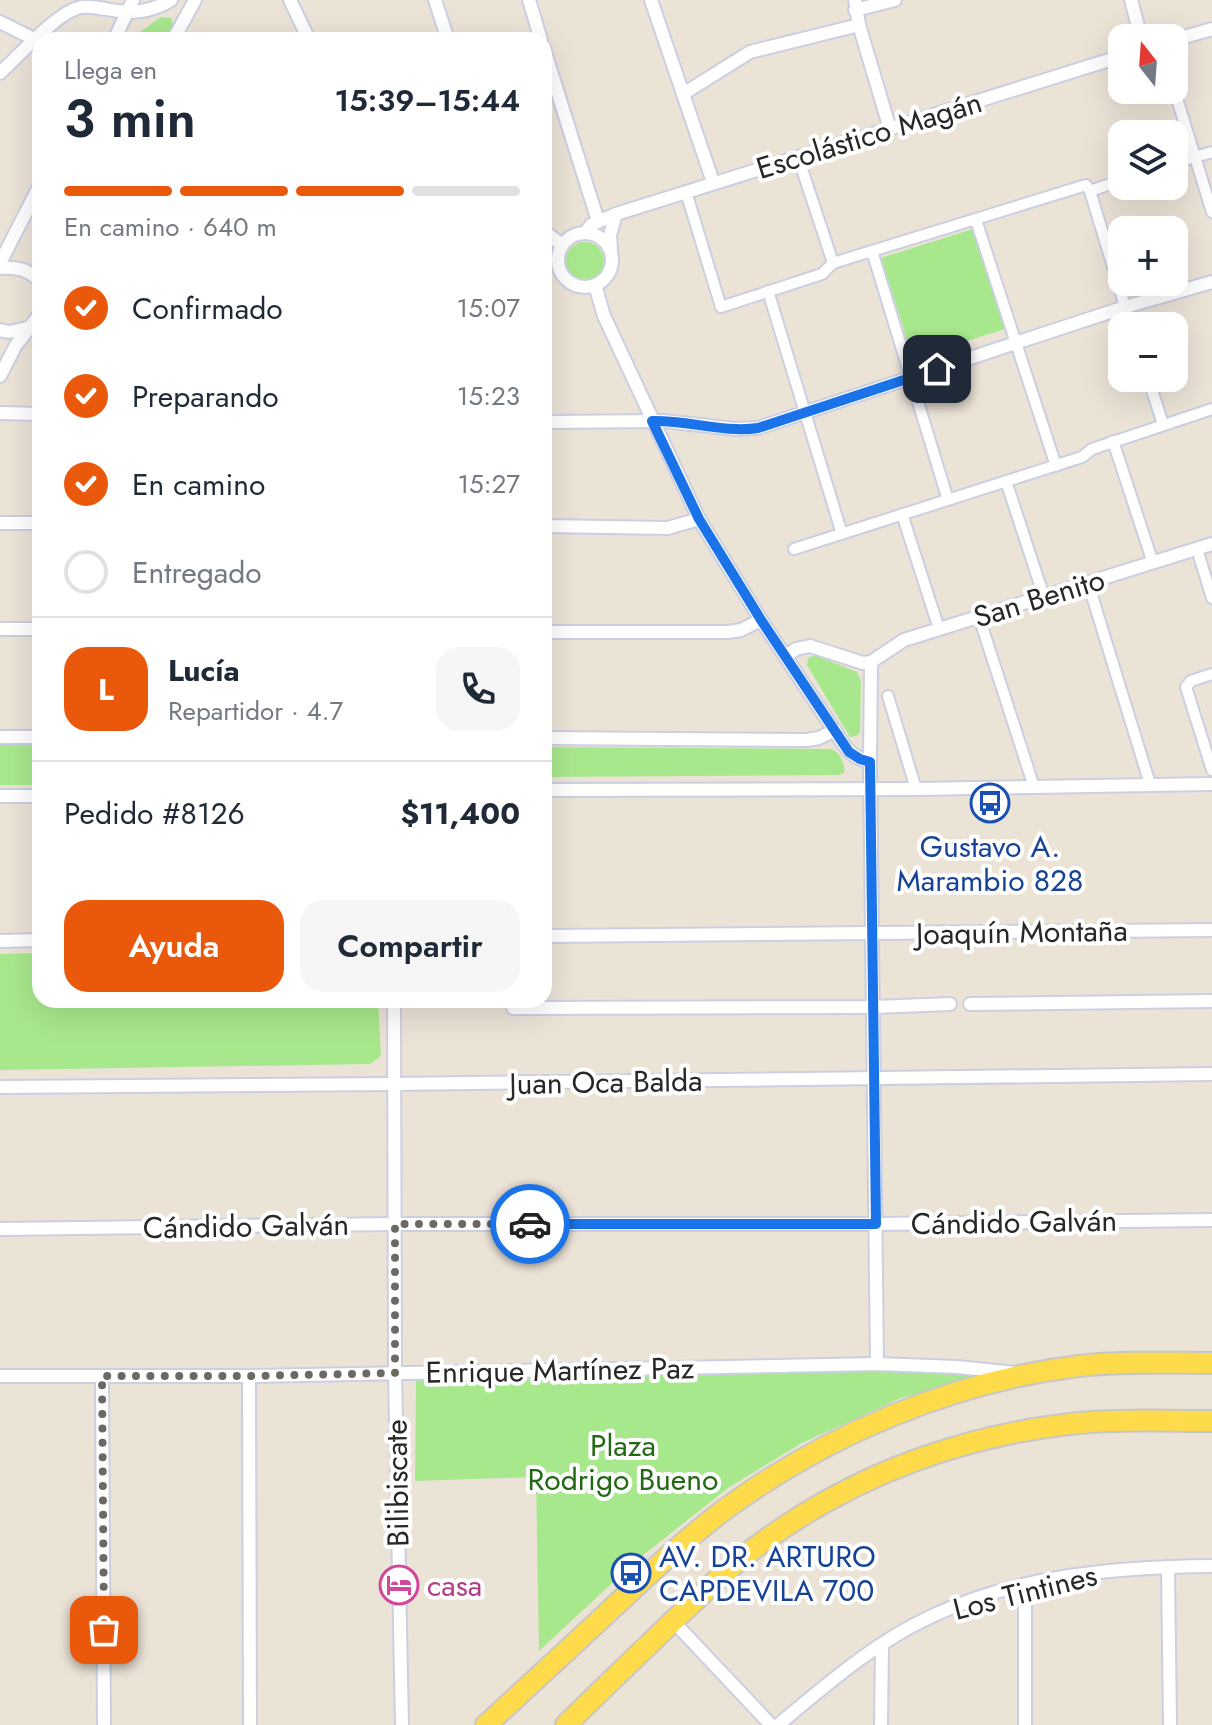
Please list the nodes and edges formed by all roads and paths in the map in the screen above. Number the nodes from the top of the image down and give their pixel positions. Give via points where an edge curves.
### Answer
1 (133, 0) edge
2 (171, 0) edge
3 (195, 0) edge
4 (290, 0) edge
5 (435, 0) edge
6 (529, 0) edge
7 (651, 0) edge
8 (895, 0) edge
9 (1131, 0) edge
10 (855, 5) edge
11 (127, 13) junction
12 (0, 22) edge
13 (1137, 24) edge
14 (859, 25) junction
15 (1212, 29) edge
16 (47, 32) edge
17 (118, 32) edge
18 (177, 32) edge
19 (305, 32) edge
20 (445, 32) edge
21 (539, 32) edge
22 (1188, 36) edge
23 (32, 38) edge
24 (32, 46) edge
25 (1108, 60) edge
26 (0, 73) edge
27 (552, 74) edge
28 (683, 94) junction
29 (1178, 104) edge
30 (890, 129) junction
31 (1212, 152) edge
32 (798, 157) junction
33 (1194, 157) junction
34 (1188, 159) edge
35 (713, 182) junction
36 (1108, 185) edge
37 (1090, 191) junction
38 (686, 192) junction
39 (32, 201) edge
40 (1212, 212) edge
41 (616, 214) junction
42 (976, 220) junction
43 (598, 221) junction
44 (585, 233) junction
45 (552, 237) edge
46 (562, 245) junction
47 (872, 251) junction
48 (611, 253) junction
49 (833, 263) junction
50 (558, 265) junction
51 (0, 266) edge
52 (552, 267) edge
53 (32, 274) edge
54 (1212, 282) edge
55 (595, 285) junction
56 (768, 291) junction
57 (1125, 307) junction
58 (1127, 312) edge
59 (32, 325) edge
60 (32, 328) edge
61 (0, 330) edge
62 (1017, 344) junction
63 (0, 376) edge
64 (911, 378) junction
65 (1153, 392) edge
66 (1212, 409) edge
67 (0, 413) edge
68 (804, 413) junction
69 (32, 414) edge
70 (652, 421) junction
71 (552, 422) edge
72 (1163, 424) junction
73 (1113, 441) junction
74 (1056, 466) junction
75 (1006, 481) junction
76 (948, 500) junction
77 (902, 514) junction
78 (699, 519) junction
79 (0, 523) edge
80 (32, 523) edge
81 (552, 526) edge
82 (842, 534) junction
83 (1212, 544) edge
84 (794, 549) dead end
85 (1197, 549) junction
86 (1153, 563) junction
87 (1088, 583) junction
88 (1044, 597) junction
89 (1212, 598) edge
90 (979, 617) junction
91 (761, 620) junction
92 (0, 629) edge
93 (32, 629) edge
94 (939, 629) junction
95 (552, 632) edge
96 (786, 656) junction
97 (871, 662) junction
98 (1212, 674) edge
99 (888, 696) dead end
100 (835, 730) junction
101 (0, 737) edge
102 (32, 737) edge
103 (552, 738) edge
104 (870, 762) junction
105 (1212, 770) edge
106 (1150, 784) junction
107 (1212, 784) edge
108 (1034, 787) junction
109 (871, 788) junction
110 (916, 789) junction
111 (552, 790) edge
112 (0, 796) edge
113 (32, 796) edge
114 (1212, 930) edge
115 (873, 934) junction
116 (552, 936) edge
117 (32, 940) edge
118 (0, 941) edge
119 (1212, 1001) edge
120 (950, 1004) dead end
121 (970, 1004) dead end
122 (874, 1007) junction
123 (394, 1008) edge
124 (552, 1008) edge
125 (1212, 1074) edge
126 (874, 1078) junction
127 (395, 1084) junction
128 (0, 1087) edge
129 (1212, 1220) edge
130 (395, 1224) junction
131 (876, 1224) junction
132 (0, 1229) edge
133 (1212, 1363) edge
134 (877, 1364) junction
135 (395, 1373) junction
136 (0, 1376) edge
137 (102, 1376) junction
138 (249, 1376) junction
139 (1023, 1376) junction
140 (1212, 1421) edge
141 (1212, 1566) edge
142 (1168, 1567) junction
143 (1023, 1585) junction
144 (673, 1621) junction
145 (882, 1645) junction
146 (104, 1725) edge
147 (250, 1725) edge
148 (402, 1725) edge
149 (486, 1725) edge
150 (566, 1725) edge
151 (771, 1725) edge
152 (778, 1725) edge
153 (881, 1725) edge
154 (1025, 1725) edge
155 (1170, 1725) edge

1 - 11 street
2 - 11 street
3 - 18 street
4 - 19 street
5 - 20 street
6 - 21 street
7 - 28 street
8 - 10 street
9 - 13 street
10 - 14 street
11 - 16 street via 78,8
11 - 17 street
12 - 23 street
14 - 28 street via 750,52
14 - 30 street
15 - 22 street
24 - 26 street
25 - 30 street, Escolástico Magán
27 - 43 street
28 - 35 street
29 - 33 street
30 - 32 street, Escolástico Magán
31 - 33 street
32 - 35 street, Escolástico Magán
32 - 49 street
33 - 34 street
33 - 40 street
35 - 38 street, Escolástico Magán
36 - 37 street
37 - 42 street via 1086,185
37 - 57 street
38 - 41 street, Escolástico Magán
38 - 56 street via 721,307
39 - 51 street
41 - 43 street, Escolástico Magán
41 - 48 street
42 - 47 street
42 - 62 street
43 - 44 street, Escolástico Magán
44 - 46 street, Escolástico Magán
44 - 48 street via 601,238
45 - 46 street
46 - 50 street
47 - 49 street
47 - 64 street
48 - 55 street via 610,270
49 - 56 street via 822,274
50 - 52 street
50 - 55 street via 573,284
51 - 53 street
54 - 57 street
55 - 70 street
56 - 68 street
57 - 58 street
57 - 62 street
59 - 61 street
60 - 63 street
62 - 64 street
62 - 74 street
64 - 68 street
64 - 76 street
65 - 72 street
66 - 72 street
67 - 69 street
68 - 70 street via 747,429
68 - 82 street
70 - 71 street
70 - 78 street
72 - 73 street
73 - 74 street
73 - 86 street
74 - 75 street
75 - 76 street
75 - 88 street
76 - 77 street
77 - 82 street
77 - 94 street
78 - 81 street via 668,528
78 - 91 street
79 - 80 street
82 - 84 street
83 - 85 street, San Benito
85 - 86 street, San Benito
85 - 89 street
86 - 87 street, San Benito
87 - 88 street, San Benito
87 - 106 street
88 - 90 street, San Benito
90 - 94 street, San Benito
90 - 108 street
91 - 95 street via 728,632
91 - 96 street
92 - 93 street
94 - 97 street, San Benito via 904,640
96 - 97 street via 810,646
96 - 100 street
97 - 104 street
98 - 105 street via 1186,687
99 - 110 street
100 - 103 street via 807,740
100 - 104 street via 849,752
101 - 102 street
104 - 109 street
106 - 107 street
106 - 108 street
108 - 110 street
109 - 110 street
109 - 111 street
109 - 115 street
112 - 113 street
114 - 115 street, Joaquín Montaña
115 - 116 street, Joaquín Montaña
115 - 122 street
117 - 118 street
119 - 121 street
120 - 122 street
122 - 124 street
122 - 126 street
123 - 127 street, Bilibiscate
125 - 126 street, Juan Oca Balda
126 - 127 street, Juan Oca Balda
126 - 131 street
127 - 128 street, Juan Oca Balda
127 - 130 street, Bilibiscate
129 - 131 street, Cándido Galván
130 - 131 street, Cándido Galván
130 - 132 street, Cándido Galván
130 - 135 street, Bilibiscate
131 - 134 street
133 - 139 main road via 1103,1364
134 - 135 street, Enrique Martínez Paz
134 - 139 street, Enrique Martínez Paz
135 - 138 street, Enrique Martínez Paz
135 - 148 street, Bilibiscate
136 - 137 street, Enrique Martínez Paz
137 - 138 street, Enrique Martínez Paz
137 - 146 street
138 - 147 street
139 - 149 main road via 913,1408 778,1473 679,1546
140 - 144 main road via 1093,1422 1014,1432 895,1468 836,1495 766,1540
141 - 142 street, Los Tintines
142 - 143 street, Los Tintines
142 - 155 street
143 - 145 street, Los Tintines via 959,1604
143 - 154 street
144 - 150 main road
144 - 151 street
145 - 152 street, Los Tintines
145 - 153 street

